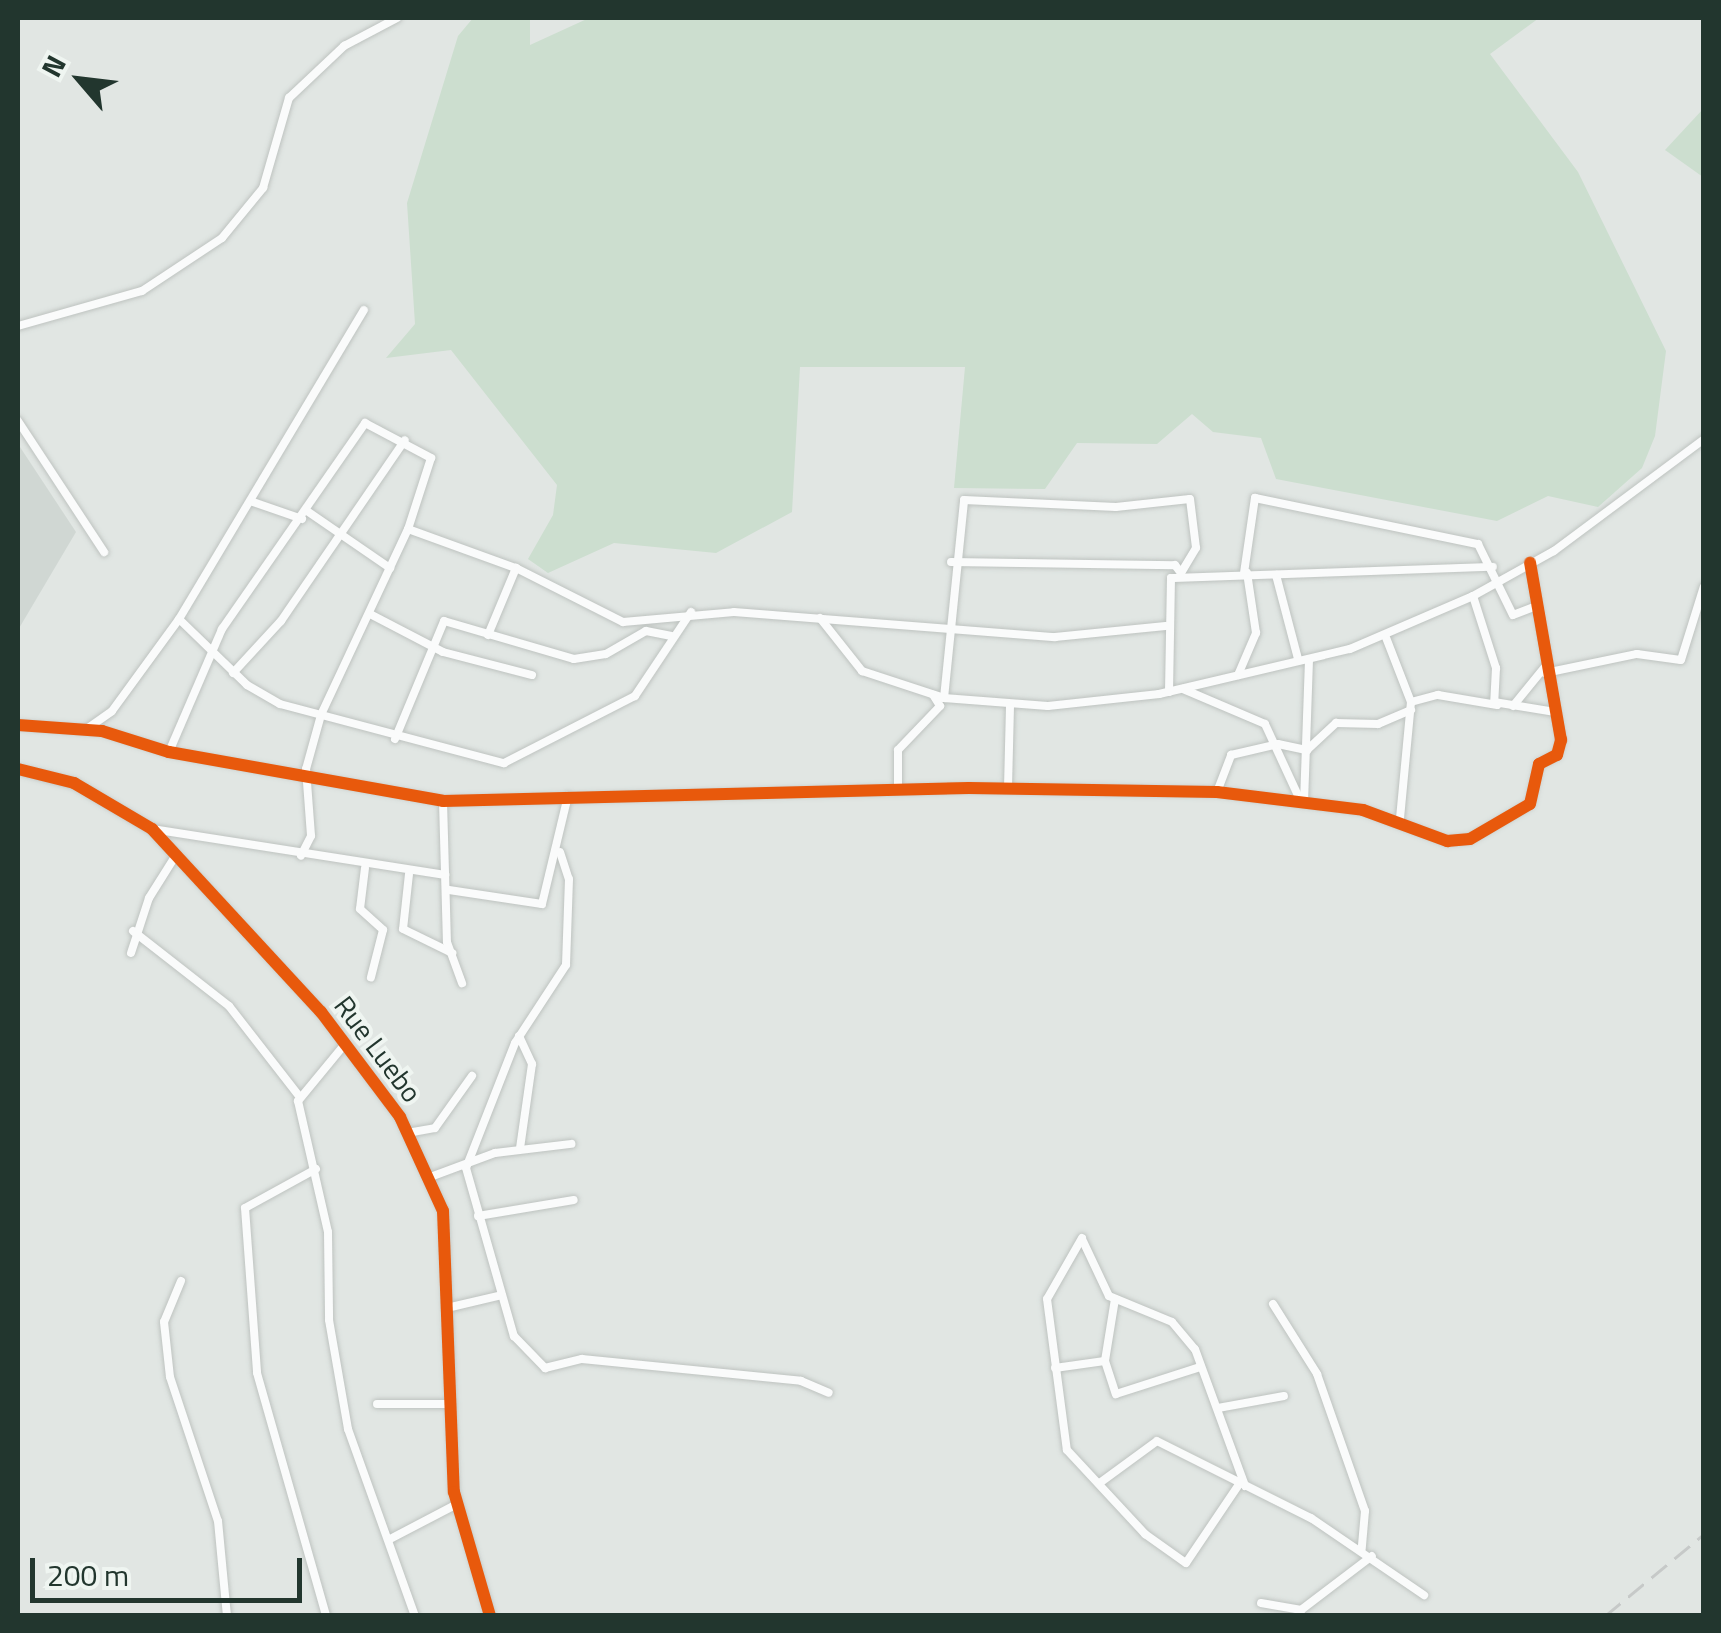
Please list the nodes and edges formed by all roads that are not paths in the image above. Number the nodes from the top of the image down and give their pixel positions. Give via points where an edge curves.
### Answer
1 (397, 18) edge
2 (364, 310) dead end
3 (18, 326) edge
4 (18, 421) edge
5 (1704, 438) edge
6 (405, 440) junction
7 (253, 502) junction
8 (304, 515) junction
9 (408, 528) junction
10 (342, 536) junction
11 (104, 552) dead end
12 (951, 562) junction
13 (1530, 563) junction
14 (1493, 567) junction
15 (390, 568) junction
16 (516, 568) junction
17 (1245, 573) junction
18 (1181, 574) junction
19 (1276, 575) junction
20 (1499, 578) junction
21 (1704, 586) edge
22 (1473, 596) junction
23 (1536, 606) junction
24 (691, 612) junction
25 (370, 614) junction
26 (820, 618) junction
27 (180, 619) junction
28 (1165, 626) junction
29 (947, 628) junction
30 (488, 635) junction
31 (1385, 635) junction
32 (672, 636) junction
33 (429, 646) junction
34 (211, 648) junction
35 (1298, 659) junction
36 (1309, 661) junction
37 (204, 664) junction
38 (223, 664) junction
39 (1544, 670) junction
40 (233, 673) junction
41 (532, 675) dead end
42 (1238, 675) junction
43 (1183, 689) junction
44 (1169, 692) junction
45 (933, 695) junction
46 (944, 698) junction
47 (1010, 706) junction
48 (1411, 706) junction
49 (1497, 706) junction
50 (1513, 706) junction
51 (1555, 712) junction
52 (320, 715) junction
53 (18, 724) edge
54 (88, 728) junction
55 (395, 738) junction
56 (1274, 745) junction
57 (1307, 750) junction
58 (170, 752) junction
59 (18, 769) edge
60 (306, 778) junction
61 (898, 788) junction
62 (1008, 788) junction
63 (1217, 792) junction
64 (568, 796) junction
65 (443, 801) junction
66 (1302, 803) junction
67 (1400, 819) junction
68 (152, 828) junction
69 (560, 852) junction
70 (176, 855) junction
71 (301, 856) junction
72 (365, 868) junction
73 (410, 874) junction
74 (445, 875) junction
75 (569, 880) junction
76 (549, 887) junction
77 (449, 890) junction
78 (134, 931) junction
79 (452, 952) junction
80 (131, 953) dead end
81 (371, 976) dead end
82 (462, 983) dead end
83 (519, 1036) junction
84 (345, 1044) junction
85 (472, 1076) dead end
86 (299, 1096) junction
87 (407, 1133) junction
88 (570, 1144) dead end
89 (520, 1148) junction
90 (469, 1159) junction
91 (316, 1169) junction
92 (433, 1176) junction
93 (574, 1200) dead end
94 (478, 1216) junction
95 (181, 1281) dead end
96 (502, 1295) junction
97 (1114, 1299) junction
98 (1272, 1304) dead end
99 (451, 1307) junction
100 (1105, 1361) junction
101 (1200, 1367) junction
102 (1055, 1368) junction
103 (829, 1393) dead end
104 (1284, 1396) dead end
105 (376, 1404) dead end
106 (452, 1404) junction
107 (1218, 1408) junction
108 (1101, 1482) junction
109 (1243, 1484) junction
110 (456, 1505) junction
111 (392, 1538) junction
112 (1362, 1550) junction
113 (1372, 1556) junction
114 (1424, 1596) dead end
115 (1261, 1603) dead end
116 (227, 1615) edge
117 (326, 1616) edge
118 (415, 1616) edge
119 (490, 1616) edge

1 - 3 street via 344,46 289,98 262,188 222,238 142,291
2 - 7 street
4 - 11 street
5 - 13 street
6 - 8 street via 368,420
6 - 9 street via 434,461
6 - 10 street
7 - 8 street
7 - 27 street
8 - 10 street
8 - 34 street
9 - 15 street
9 - 16 street
10 - 15 street
10 - 40 street
12 - 18 street
12 - 18 street via 964,500 1116,507 1190,499 1196,548
12 - 29 street
13 - 20 street
13 - 23 street
14 - 17 street via 1478,544 1255,498
14 - 19 street
14 - 20 street
15 - 25 street
16 - 24 street via 624,622
16 - 30 street
17 - 18 street
17 - 19 street
17 - 42 street via 1256,633
18 - 28 street via 1166,583
19 - 35 street
20 - 22 street
20 - 23 street via 1516,617
21 - 39 street via 1680,660 1637,654
22 - 31 street
22 - 49 street via 1496,668
23 - 39 street
24 - 26 street
24 - 32 street
25 - 33 street
25 - 52 street
26 - 29 street
26 - 45 street via 862,671
27 - 34 street
27 - 54 street via 112,712
28 - 29 street via 1055,637
28 - 44 street
29 - 46 street
30 - 32 street via 574,659 606,654 646,631
30 - 33 street via 444,621
31 - 36 street
31 - 48 street
32 - 55 street via 635,696 521,760 475,760
33 - 41 street
33 - 55 street
34 - 37 street
34 - 38 street
35 - 36 street
35 - 42 street
36 - 57 street
37 - 38 street
37 - 58 street
38 - 40 street
39 - 50 street
39 - 51 street
40 - 52 street via 280,704
42 - 43 street
43 - 44 street
43 - 56 street via 1248,711
44 - 47 street
45 - 46 street
45 - 61 street via 940,706 898,750
46 - 47 street
47 - 62 street
48 - 49 street via 1438,695
48 - 57 street via 1378,724 1336,723
48 - 67 street
49 - 50 street
50 - 51 street
51 - 67 street via 1558,754 1540,764 1530,804 1470,839 1448,841
52 - 55 street
52 - 60 street
53 - 54 street
54 - 58 street
56 - 57 street
56 - 63 street via 1231,755
56 - 66 street
57 - 66 street
58 - 60 street
59 - 68 street, Rue Luebo via 74,783
60 - 65 street
60 - 71 street via 311,836
61 - 62 street
61 - 64 street
62 - 63 street
63 - 66 street
64 - 65 street
64 - 69 street
65 - 74 street
66 - 67 street
68 - 70 street, Rue Luebo
68 - 71 street
69 - 75 street
69 - 76 street
70 - 78 street
70 - 84 street, Rue Luebo
71 - 72 street
72 - 73 street
72 - 81 street via 360,909 383,930
73 - 74 street
73 - 79 street via 403,929
74 - 77 street
75 - 76 street
75 - 83 street via 566,966
76 - 77 street via 539,905
77 - 79 street
78 - 80 street
78 - 86 street via 229,1006
79 - 82 street
83 - 89 street via 532,1064
83 - 90 street
84 - 86 street
84 - 87 street, Rue Luebo
85 - 87 street via 435,1128
86 - 91 street
87 - 92 street, Rue Luebo
88 - 89 street
89 - 90 street
90 - 92 street
90 - 94 street
91 - 111 street via 348,1429
91 - 117 street via 245,1208 257,1373
92 - 99 street, Rue Luebo
93 - 94 street
94 - 96 street
95 - 116 street via 164,1322 170,1377 218,1521
96 - 99 street
96 - 103 street via 514,1336 546,1368 582,1358 800,1381
97 - 100 street
97 - 101 street via 1172,1322
97 - 102 street via 1082,1238 1047,1299
98 - 112 street via 1316,1374 1365,1510
99 - 106 street, Rue Luebo
100 - 101 street via 1117,1394
100 - 102 street
101 - 107 street
102 - 108 street via 1062,1439
104 - 107 street
105 - 106 street
106 - 110 street, Rue Luebo
107 - 109 street
108 - 109 street via 1156,1441
108 - 109 street via 1145,1534 1186,1563
109 - 112 street
110 - 111 street
110 - 119 street, Rue Luebo
111 - 118 street
112 - 113 street
113 - 114 street
113 - 115 street via 1301,1610

